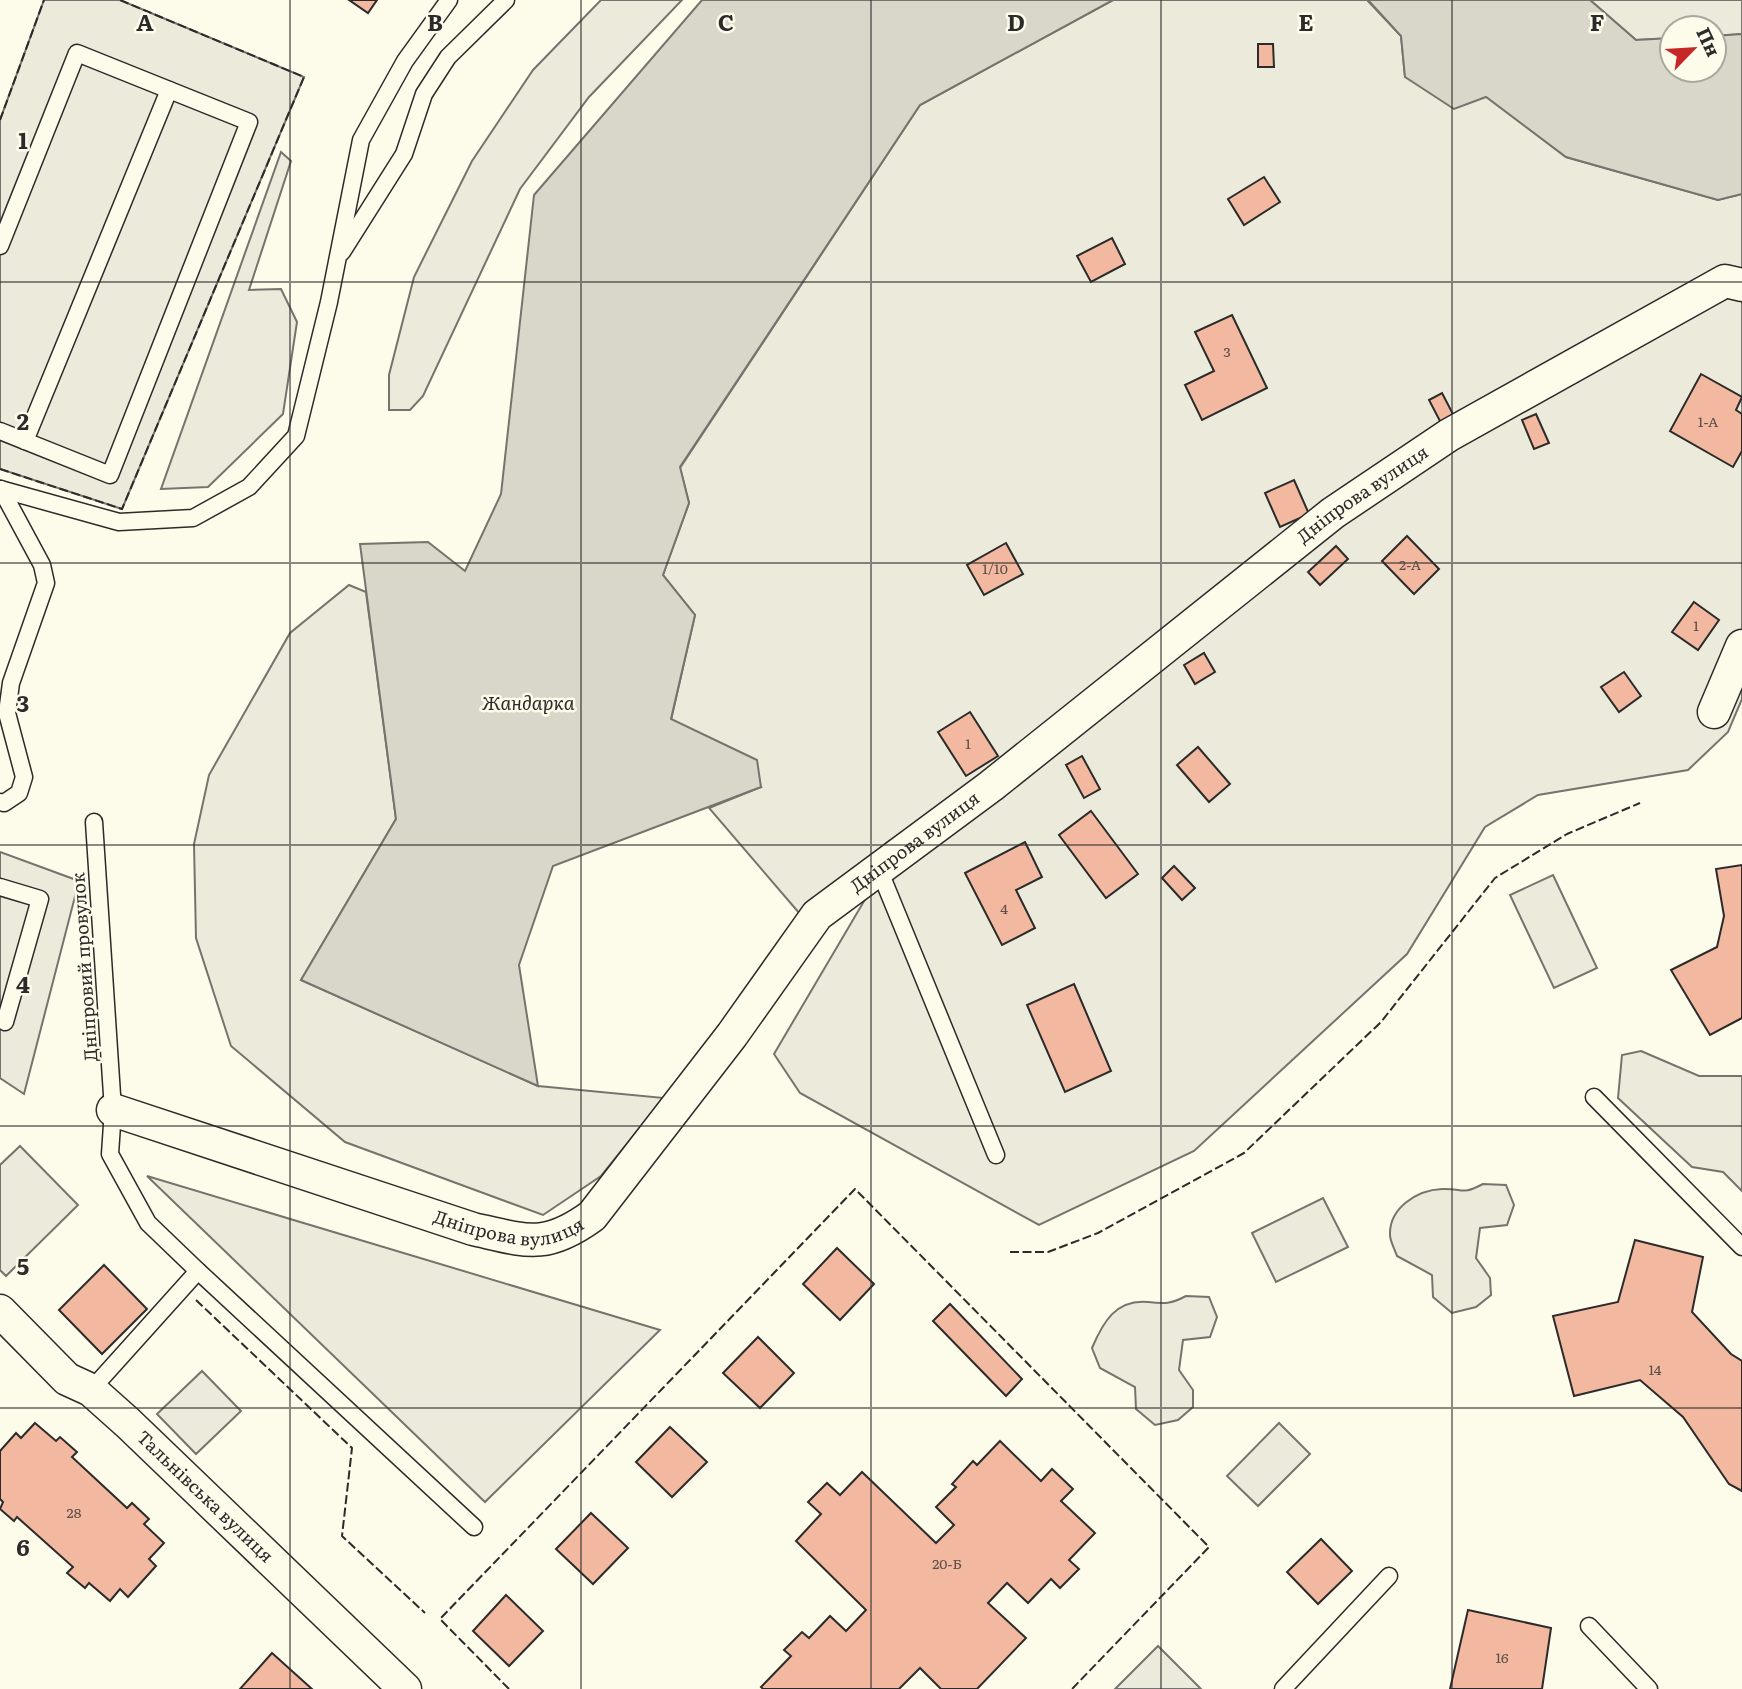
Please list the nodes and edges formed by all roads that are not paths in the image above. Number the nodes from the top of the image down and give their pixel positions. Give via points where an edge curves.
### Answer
1 (449, 0) edge
2 (506, 0) edge
3 (169, 90) junction
4 (0, 246) edge
5 (337, 260) junction
6 (1742, 285) edge
7 (0, 431) edge
8 (25, 441) junction
9 (1, 489) edge
10 (1742, 646) edge
11 (1713, 712) dead end
12 (0, 802) edge
13 (94, 822) dead end
14 (878, 867) junction
15 (0, 887) edge
16 (0, 1018) edge
17 (1594, 1097) dead end
18 (113, 1110) junction
19 (996, 1154) dead end
20 (1742, 1247) edge
21 (198, 1271) junction
22 (0, 1311) edge
23 (91, 1390) junction
24 (474, 1527) dead end
25 (1389, 1576) dead end
26 (1589, 1626) dead end
27 (405, 1689) edge
28 (1283, 1689) edge
29 (1649, 1689) edge

1 - 5 lane via 405,61 361,140
2 - 5 lane via 448,57 424,94 404,154
3 - 4 lane via 77,52
3 - 8 lane
3 - 8 lane via 250,122 110,475
5 - 9 lane via 296,436 250,487 193,518 119,522
6 - 14 street, Дніпрова вулиця via 1725,281 1448,435 1333,513 991,786
7 - 8 lane
9 - 12 lane via 42,565 46,583 11,683 7,713 24,777 19,793
10 - 11 street
13 - 18 lane, Дніпровий провулок
14 - 18 street, Дніпрова вулиця via 817,915 732,1035 601,1205 567,1234 531,1242 473,1229
14 - 19 lane
15 - 16 lane via 40,899 5,1021
17 - 20 lane
18 - 21 lane, Дніпровий провулок via 110,1154 148,1223
21 - 23 lane
21 - 24 lane, Дніпровий провулок
22 - 23 street, Тальнівська вулиця via 67,1379
23 - 27 street, Тальнівська вулиця
25 - 28 lane
26 - 29 lane

